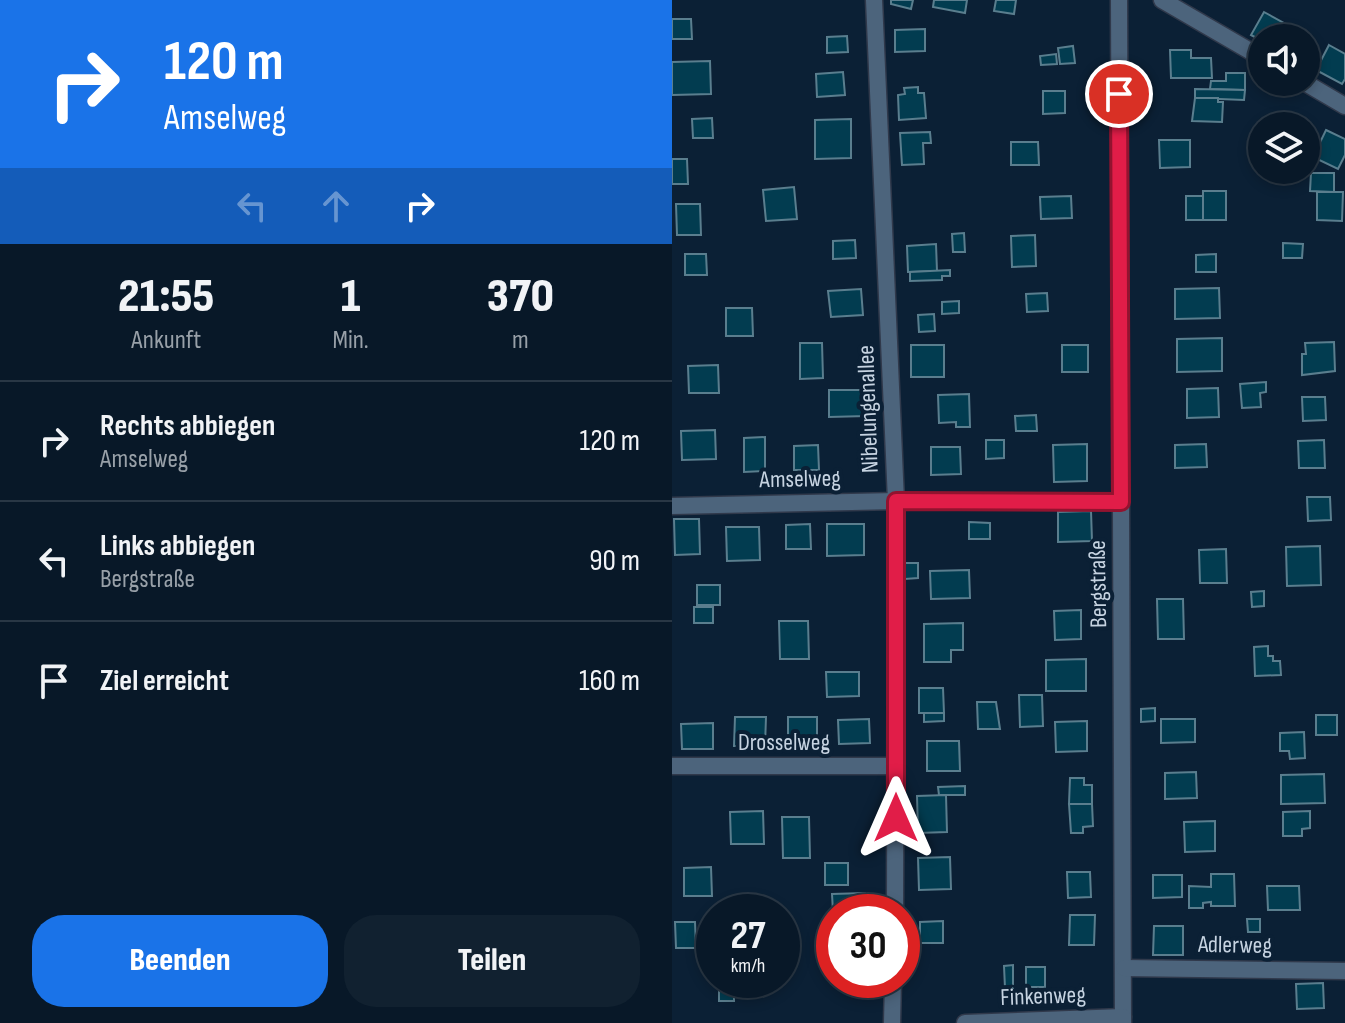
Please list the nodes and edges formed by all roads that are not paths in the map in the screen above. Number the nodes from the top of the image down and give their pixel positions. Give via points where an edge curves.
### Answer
1 (874, 0) edge
2 (1119, 0) edge
3 (1162, 0) edge
4 (1248, 50) edge
5 (1320, 91) edge
6 (1345, 106) edge
7 (896, 501) junction
8 (1121, 502) junction
9 (672, 506) edge
10 (672, 766) edge
11 (896, 766) junction
12 (895, 894) edge
13 (1124, 968) junction
14 (1345, 971) edge
15 (893, 998) edge
16 (1123, 1020) edge
17 (892, 1023) edge
18 (965, 1023) edge

1 - 7 street, Nibelungenallee
2 - 8 street, Bergstraße
3 - 4 street
5 - 6 street
7 - 8 street, Amselweg
7 - 9 street, Amselweg
7 - 11 street, Nibelungenallee
8 - 13 street, Bergstraße
10 - 11 street, Drosselweg
11 - 12 street, Nibelungenallee
13 - 14 street, Adlerweg
13 - 16 street, Bergstraße
15 - 17 street
16 - 18 street, Finkenweg

